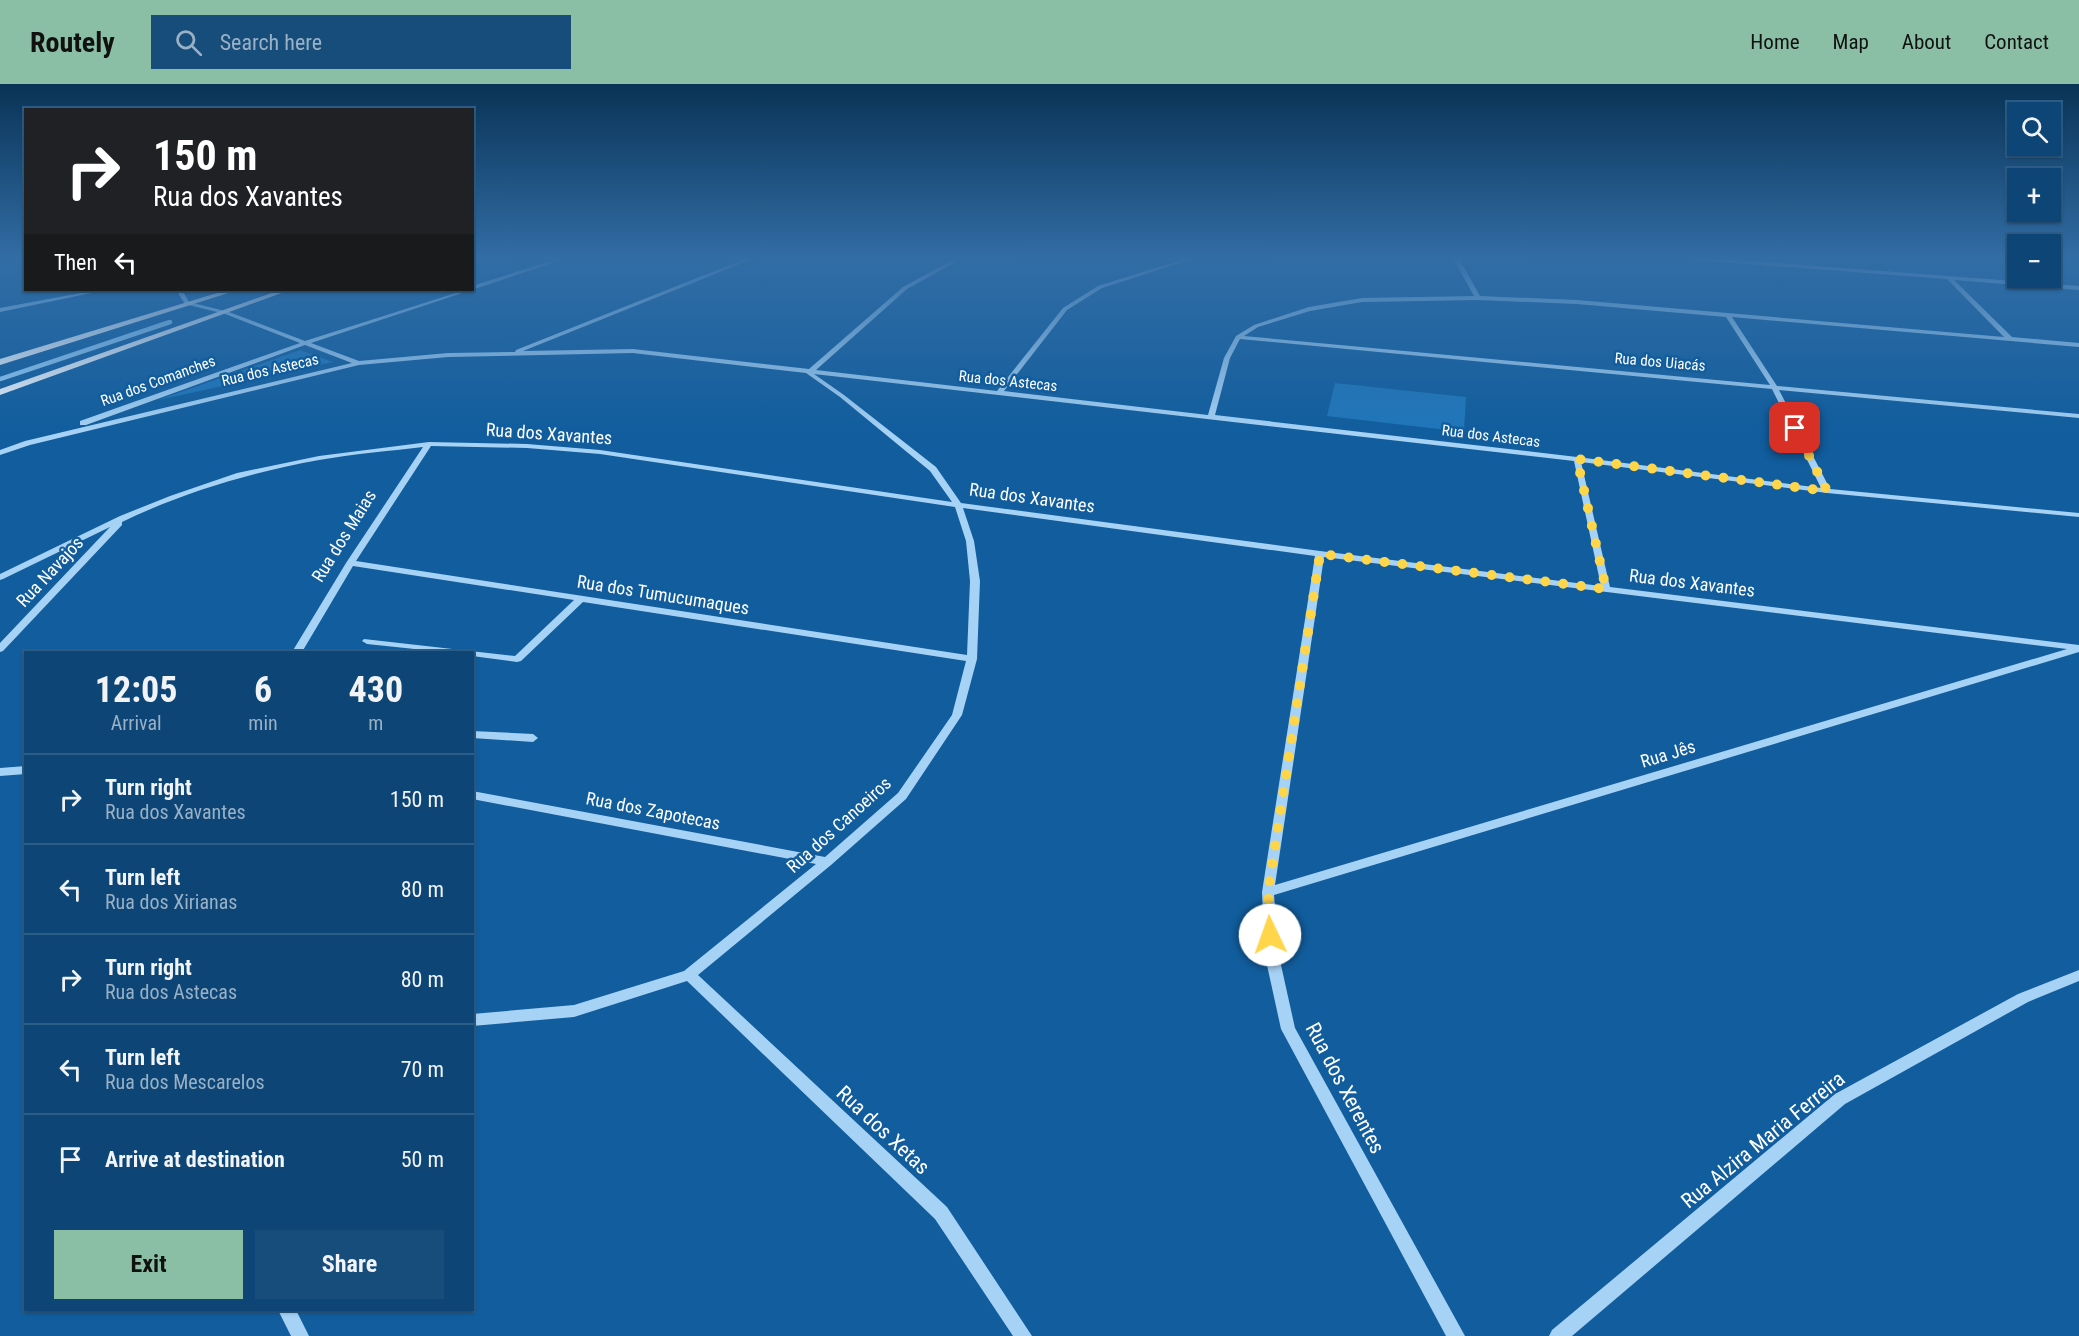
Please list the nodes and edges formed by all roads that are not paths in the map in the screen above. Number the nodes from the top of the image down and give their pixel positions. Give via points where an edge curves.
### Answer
1 (145, 316) edge
2 (211, 316) edge
3 (236, 316) edge
4 (387, 316) edge
5 (604, 316) edge
6 (873, 316) edge
7 (1059, 316) edge
8 (1286, 316) edge
9 (1729, 316) edge
10 (1745, 316) edge
11 (1987, 316) edge
12 (1238, 337) junction
13 (2010, 339) junction
14 (308, 342) junction
15 (2079, 345) edge
16 (512, 353) junction
17 (0, 363) edge
18 (358, 363) junction
19 (809, 373) junction
20 (1774, 386) junction
21 (0, 392) edge
22 (999, 393) junction
23 (1210, 416) junction
24 (2079, 416) edge
25 (28, 442) junction
26 (429, 444) junction
27 (0, 453) edge
28 (1577, 459) junction
29 (1827, 491) junction
30 (958, 505) junction
31 (2020, 510) junction
32 (2079, 514) edge
33 (123, 518) junction
34 (2079, 522) edge
35 (1320, 554) junction
36 (350, 563) junction
37 (0, 577) edge
38 (1606, 589) junction
39 (581, 599) junction
40 (367, 641) dead end
41 (2079, 648) edge
42 (0, 649) edge
43 (298, 651) edge
44 (456, 651) edge
45 (474, 653) edge
46 (972, 659) junction
47 (474, 734) edge
48 (533, 738) dead end
49 (24, 770) edge
50 (0, 772) edge
51 (474, 795) edge
52 (827, 862) junction
53 (1268, 892) junction
54 (689, 975) junction
55 (2079, 975) edge
56 (474, 1020) edge
57 (288, 1311) edge
58 (300, 1336) edge
59 (1023, 1336) edge
60 (1456, 1336) edge
61 (1558, 1336) edge

1 - 17 main road
2 - 21 main road
3 - 14 street
4 - 14 street, Rua dos Comanches
5 - 16 street
6 - 19 street
7 - 22 street
8 - 12 street
9 - 20 street
10 - 13 street
11 - 13 street
12 - 20 street, Rua dos Uiacás
12 - 23 street via 1227,358
13 - 15 street
14 - 18 street
14 - 25 street, Rua dos Comanches
16 - 18 street, Rua dos Astecas
16 - 19 street, Rua dos Astecas via 633,351
18 - 25 street, Rua dos Astecas
19 - 22 street, Rua dos Astecas
19 - 30 street, Rua dos Canoeiros via 933,469
20 - 24 street, Rua dos Uiacás
20 - 29 street
22 - 23 street, Rua dos Astecas
23 - 28 street, Rua dos Astecas
25 - 27 street, Rua dos Astecas
26 - 30 street, Rua dos Xavantes via 600,452
26 - 33 street, Rua dos Xavantes via 319,458 240,476
26 - 36 street, Rua dos Maias
28 - 29 street, Rua dos Astecas
28 - 38 street
29 - 31 street, Rua dos Astecas
30 - 35 street, Rua dos Xavantes
30 - 46 street, Rua dos Canoeiros via 970,541 975,581
31 - 32 street
31 - 34 street
33 - 37 street, Rua dos Xavantes
33 - 42 street, Rua Navajos
35 - 38 street, Rua dos Xavantes
35 - 53 street, Rua dos Xerentes
36 - 39 street, Rua dos Tumucumaques
36 - 43 street, Rua dos Maias
38 - 41 street, Rua dos Xavantes
39 - 45 street via 517,659
39 - 46 street, Rua dos Tumucumaques
40 - 44 street
41 - 53 street, Rua Jês
46 - 52 street, Rua dos Canoeiros via 957,715 902,796
47 - 48 street
49 - 50 street
51 - 52 street, Rua dos Zapotecas
52 - 54 street, Rua dos Canoeiros
53 - 60 street, Rua dos Xerentes via 1272,956 1288,1029
54 - 56 street, Rua dos Canoeiros via 574,1011
54 - 59 street, Rua dos Xetas via 941,1213
55 - 61 street, Rua Alzira Maria Ferreira via 2023,998 1840,1099
57 - 58 street

